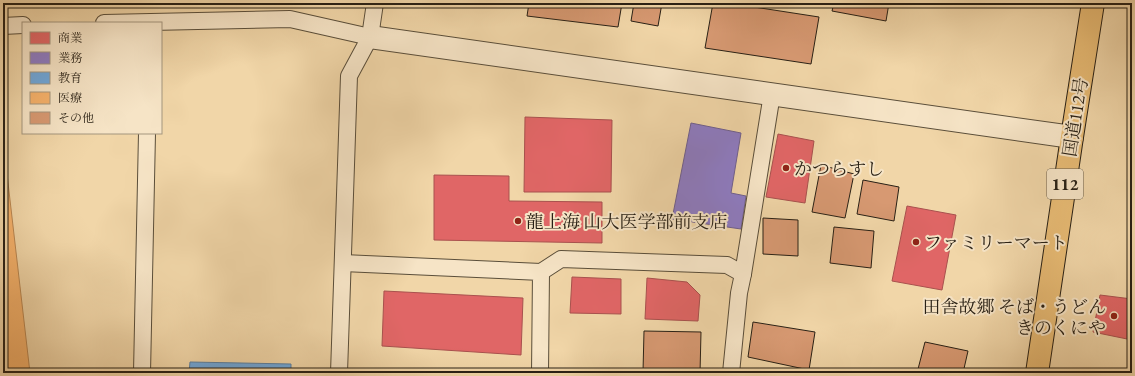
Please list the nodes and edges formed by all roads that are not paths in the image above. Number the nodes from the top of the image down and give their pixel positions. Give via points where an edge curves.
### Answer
1 (375, 3) edge
2 (1093, 3) edge
3 (150, 22) edge
4 (22, 25) edge
5 (3, 26) edge
6 (370, 37) junction
7 (772, 94) junction
8 (147, 134) edge
9 (1072, 138) junction
10 (343, 263) junction
11 (541, 272) junction
12 (743, 274) junction
13 (1039, 370) edge
14 (142, 373) edge
15 (339, 373) edge
16 (540, 373) edge
17 (731, 373) edge

1 - 6 lane
2 - 9 highway, 国道112号 / 112
3 - 6 lane via 290,19
4 - 5 lane
6 - 7 street
6 - 10 lane via 349,76
7 - 9 street
7 - 12 lane
8 - 14 lane
9 - 13 highway, 国道112号 / 112
10 - 11 lane
10 - 15 lane
11 - 12 lane via 561,259 727,265
11 - 16 lane
12 - 17 lane

